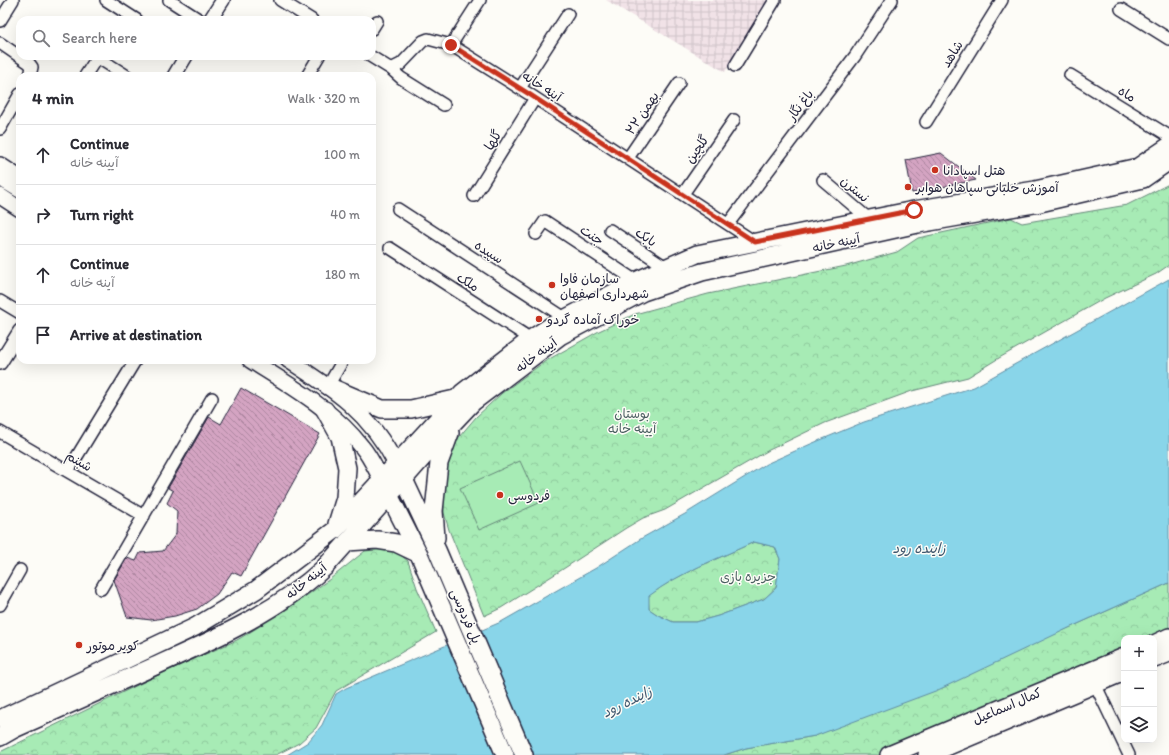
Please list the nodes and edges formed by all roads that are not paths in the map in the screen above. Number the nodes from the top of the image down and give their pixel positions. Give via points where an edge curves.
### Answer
1 (13, 0) edge
2 (106, 0) edge
3 (169, 0) edge
4 (223, 0) edge
5 (480, 0) edge
6 (775, 0) edge
7 (892, 0) edge
8 (1002, 0) edge
9 (282, 1) edge
10 (1121, 9) dead end
11 (568, 14) dead end
12 (131, 16) edge
13 (194, 16) edge
14 (213, 16) edge
15 (306, 16) edge
16 (0, 21) edge
17 (1169, 39) edge
18 (0, 43) edge
19 (451, 45) junction
20 (16, 54) edge
21 (25, 60) edge
22 (95, 60) edge
23 (103, 60) edge
24 (184, 60) edge
25 (317, 60) edge
26 (376, 60) edge
27 (735, 66) dead end
28 (391, 69) junction
29 (31, 72) edge
30 (87, 72) edge
31 (121, 72) edge
32 (176, 72) edge
33 (309, 72) edge
34 (1070, 75) dead end
35 (679, 83) dead end
36 (520, 88) junction
37 (535, 98) junction
38 (16, 101) edge
39 (444, 105) dead end
40 (734, 120) dead end
41 (926, 122) dead end
42 (0, 129) edge
43 (1169, 136) edge
44 (1169, 146) edge
45 (628, 158) junction
46 (1169, 161) edge
47 (0, 164) edge
48 (16, 174) edge
49 (0, 178) edge
50 (823, 180) dead end
51 (16, 188) edge
52 (683, 194) junction
53 (0, 196) edge
54 (474, 196) dead end
55 (0, 203) edge
56 (16, 206) edge
57 (398, 209) dead end
58 (16, 213) edge
59 (869, 219) junction
60 (728, 224) junction
61 (610, 230) dead end
62 (536, 234) dead end
63 (755, 242) junction
64 (390, 248) dead end
65 (666, 267) junction
66 (636, 281) junction
67 (0, 301) edge
68 (16, 311) edge
69 (565, 318) junction
70 (16, 337) edge
71 (531, 339) junction
72 (2, 356) edge
73 (133, 364) edge
74 (256, 364) edge
75 (294, 364) edge
76 (341, 364) edge
77 (328, 386) junction
78 (212, 398) dead end
79 (455, 399) junction
80 (325, 410) junction
81 (454, 422) junction
82 (0, 432) edge
83 (396, 464) junction
84 (68, 471) junction
85 (381, 479) junction
86 (404, 479) junction
87 (389, 495) junction
88 (144, 516) junction
89 (335, 530) junction
90 (347, 542) junction
91 (437, 550) junction
92 (419, 554) junction
93 (20, 570) dead end
94 (101, 589) dead end
95 (247, 595) junction
96 (0, 605) edge
97 (261, 614) junction
98 (1169, 637) edge
99 (1157, 643) edge
100 (1169, 653) edge
101 (1157, 658) edge
102 (1121, 659) edge
103 (1121, 673) edge
104 (1092, 678) junction
105 (0, 719) edge
106 (0, 737) edge
107 (951, 744) edge
108 (505, 755) edge
109 (524, 755) edge
110 (889, 755) edge
111 (927, 755) edge
112 (1129, 755) edge

1 - 16 street
2 - 12 street
3 - 13 street
4 - 14 street
5 - 19 street
6 - 27 street
7 - 60 street, باغ نگار via 855,56
8 - 41 street, شاهد
9 - 15 street
10 - 17 street
11 - 36 street
18 - 20 street
19 - 28 street, آینه خانه via 423,41 401,64
19 - 36 street, آینه خانه
21 - 29 street via 32,67
22 - 30 street
23 - 31 street
24 - 32 street
25 - 33 street
26 - 28 street
28 - 39 street
34 - 43 street, ماه
35 - 45 street, ۲۲ بهمن
36 - 37 street, آینه خانه
37 - 45 street, آینه خانه
37 - 54 street, گلها
38 - 42 street
40 - 52 street, گلچین
44 - 59 main road, آیینه خانه via 1138,166 1035,190
45 - 52 street, آینه خانه
46 - 81 main road, آیینه خانه via 1143,179 1040,203 918,224 702,272 644,292 560,336 473,402
47 - 48 street
49 - 51 main road
50 - 59 street, نسترن
52 - 60 street, آینه خانه
53 - 56 main road
55 - 58 street
57 - 69 street, سپیده
59 - 63 main road, آیینه خانه
60 - 63 street, آینه خانه
61 - 65 street, بابک
62 - 66 street, جنت via 545,221
63 - 65 main road, آیینه خانه via 696,254
64 - 71 street, ملک
65 - 66 main road, آیینه خانه
66 - 69 main road, آیینه خانه
67 - 68 street
69 - 71 main road, آیینه خانه
70 - 72 street
71 - 79 main road, آیینه خانه
73 - 84 street
74 - 80 main road
75 - 77 main road
76 - 77 street
77 - 79 main road via 382,408 411,409
77 - 83 main road via 366,419 380,436
78 - 88 street
79 - 83 main road, آیینه خانه
80 - 85 main road via 362,446
80 - 89 main road via 340,437 347,468 345,498
81 - 86 main road, آیینه خانه
81 - 91 main road via 439,463 434,511
82 - 84 street, شبنم
83 - 85 main road, آیینه خانه
83 - 86 main road, پل فردوسی
84 - 88 street, شبنم
85 - 87 main road, پل فردوسی
85 - 89 main road, آیینه خانه
86 - 87 main road, آیینه خانه
86 - 91 main road, پل فردوسی
87 - 90 main road, آیینه خانه
87 - 92 main road, پل فردوسی
88 - 94 street
89 - 95 main road, آیینه خانه
90 - 92 main road via 377,540 396,543
90 - 97 main road, آیینه خانه via 310,580
91 - 109 main road, پل فردوسی
92 - 108 main road, پل فردوسی
93 - 96 street
95 - 97 main road via 258,602
95 - 105 main road, آیینه خانه via 195,627
97 - 106 main road, آیینه خانه via 203,644
98 - 99 main road
100 - 101 main road
102 - 104 main road, کمال اسماعیل
103 - 104 main road, کمال اسماعیل
104 - 107 main road, کمال اسماعیل
104 - 112 street
107 - 110 main road, کمال اسماعیل
107 - 111 main road, کمال اسماعیل

